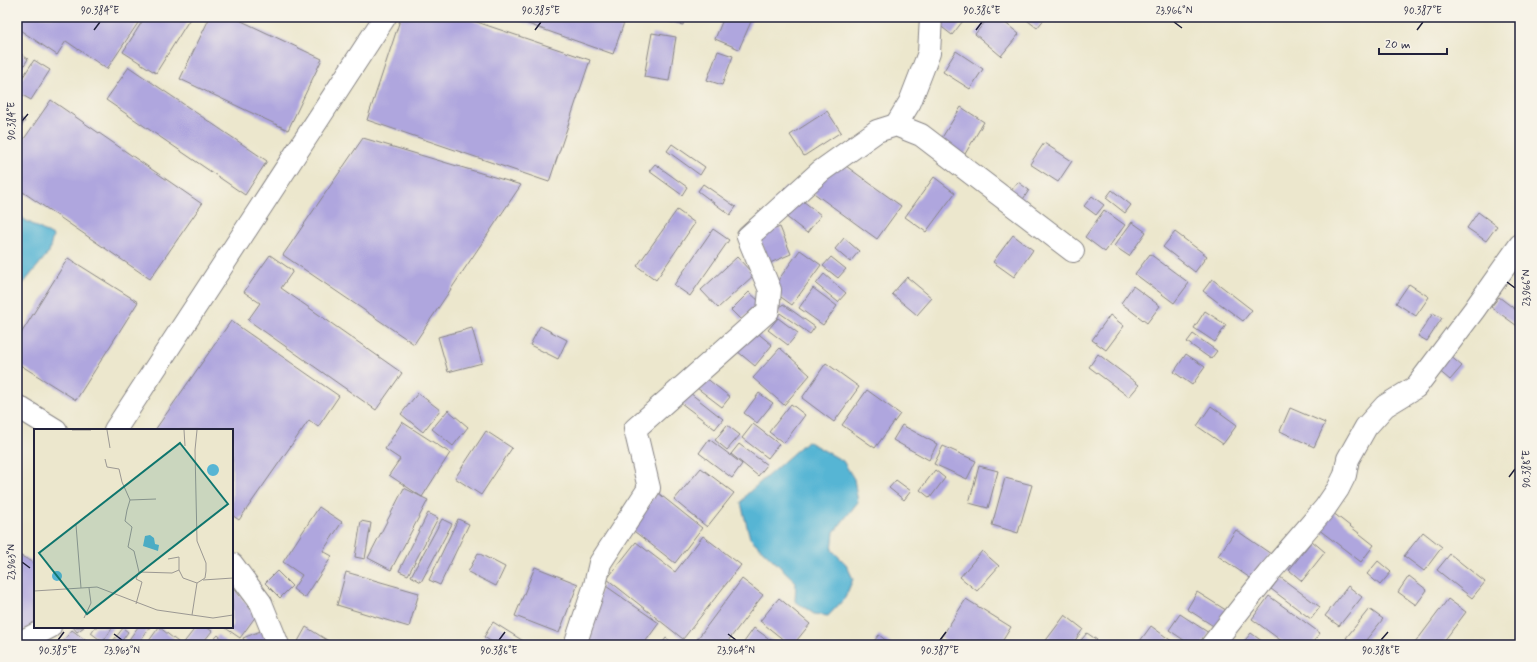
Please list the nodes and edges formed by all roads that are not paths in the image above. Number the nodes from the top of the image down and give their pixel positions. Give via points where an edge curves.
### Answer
1 (385, 17) edge
2 (931, 17) edge
3 (896, 125) junction
4 (1520, 245) edge
5 (1073, 251) dead end
6 (17, 406) edge
7 (54, 429) edge
8 (116, 429) edge
9 (233, 565) edge
10 (48, 628) edge
11 (17, 644) edge
12 (278, 645) edge
13 (575, 645) edge
14 (1212, 645) edge

1 - 8 street
2 - 3 street via 929,53 910,102
3 - 5 street via 921,135
3 - 13 street via 877,131 821,171 748,236 770,290 768,311 636,429 649,488 600,563
4 - 14 street via 1416,387 1385,406 1366,427 1348,459 1345,475 1338,489 1325,508
6 - 7 street
9 - 12 street via 261,603
10 - 11 street

